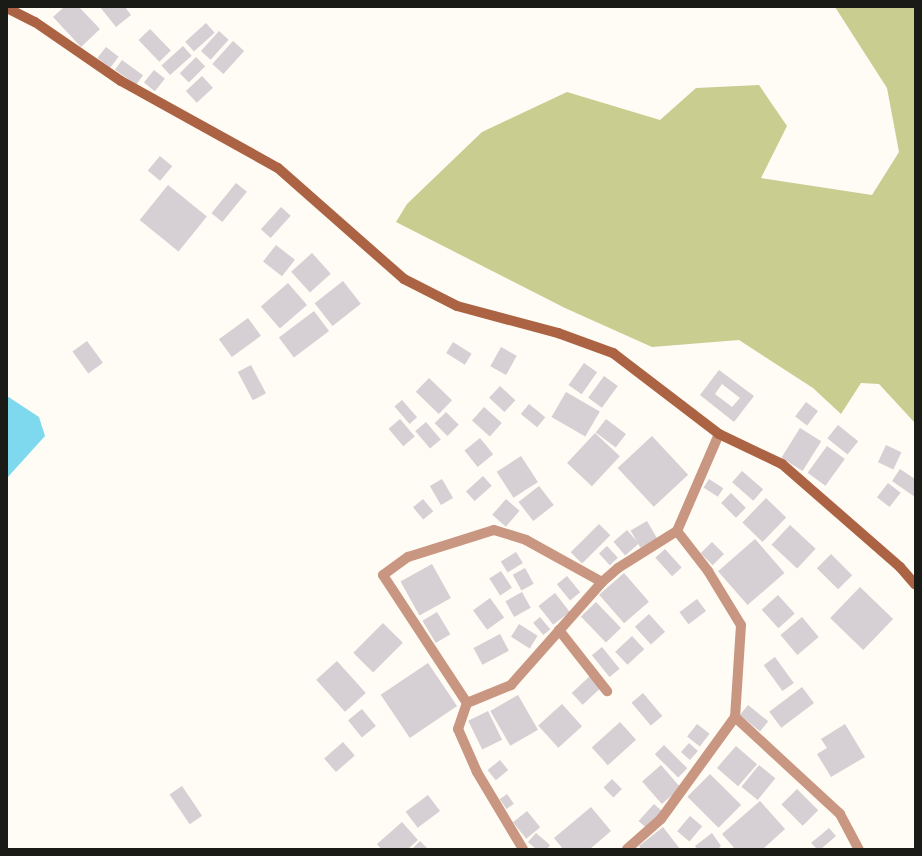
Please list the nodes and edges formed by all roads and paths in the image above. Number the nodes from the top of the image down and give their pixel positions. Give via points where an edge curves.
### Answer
1 (7, 8) edge
2 (719, 434) junction
3 (677, 530) junction
4 (602, 582) junction
5 (915, 584) edge
6 (559, 630) junction
7 (607, 691) dead end
8 (467, 704) junction
9 (735, 717) junction
10 (523, 849) edge
11 (627, 849) edge
12 (859, 849) edge

1 - 2 street via 35,22 121,81 278,168 404,278 457,306 558,333 613,353
2 - 3 street
2 - 5 street via 782,464 900,567
3 - 4 street via 618,568
3 - 9 street via 708,570 741,625
4 - 6 street
4 - 8 street via 526,540 494,530 408,557 383,575
6 - 7 street
6 - 8 street via 511,685
8 - 10 street via 458,729 477,772
9 - 11 street via 661,819
9 - 12 street via 840,814

